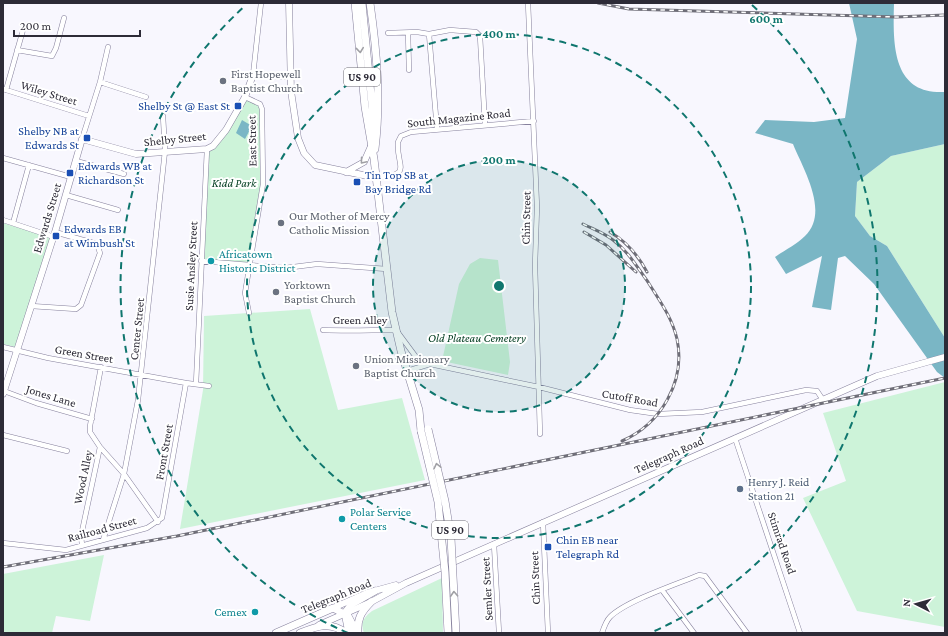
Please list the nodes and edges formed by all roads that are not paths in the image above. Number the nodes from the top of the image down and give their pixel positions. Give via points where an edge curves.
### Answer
1 (261, 3) edge
2 (289, 3) edge
3 (355, 3) edge
4 (362, 3) edge
5 (370, 3) edge
6 (528, 3) edge
7 (359, 11) junction
8 (64, 18) dead end
9 (22, 30) dead end
10 (388, 33) dead end
11 (408, 33) junction
12 (429, 34) junction
13 (108, 47) dead end
14 (17, 50) junction
15 (409, 70) dead end
16 (253, 75) junction
17 (290, 76) junction
18 (100, 82) junction
19 (4, 90) edge
20 (146, 97) dead end
21 (245, 97) junction
22 (89, 116) junction
23 (163, 116) dead end
24 (534, 120) junction
25 (485, 125) junction
26 (437, 129) junction
27 (82, 139) junction
28 (372, 142) junction
29 (207, 149) junction
30 (165, 151) junction
31 (3, 158) edge
32 (374, 159) junction
33 (76, 161) junction
34 (29, 165) junction
35 (346, 172) junction
36 (124, 174) dead end
37 (71, 177) junction
38 (377, 178) junction
39 (66, 195) junction
40 (118, 210) dead end
41 (3, 220) edge
42 (13, 223) junction
43 (54, 234) junction
44 (201, 261) junction
45 (249, 265) junction
46 (387, 269) junction
47 (31, 306) junction
48 (249, 313) dead end
49 (323, 330) dead end
50 (396, 330) junction
51 (3, 347) edge
52 (17, 351) junction
53 (945, 357) edge
54 (430, 364) junction
55 (101, 368) junction
56 (407, 371) junction
57 (142, 375) junction
58 (186, 383) junction
59 (196, 384) junction
60 (210, 386) dead end
61 (539, 387) junction
62 (4, 393) edge
63 (823, 400) junction
64 (92, 419) junction
65 (425, 430) junction
66 (540, 434) dead end
67 (3, 435) edge
68 (735, 438) junction
69 (100, 447) junction
70 (67, 451) dead end
71 (124, 474) junction
72 (158, 522) junction
73 (543, 522) junction
74 (102, 540) junction
75 (3, 543) edge
76 (494, 544) junction
77 (82, 545) junction
78 (406, 583) junction
79 (662, 590) junction
80 (375, 591) junction
81 (371, 602) junction
82 (333, 608) junction
83 (345, 613) junction
84 (319, 625) junction
85 (798, 626) junction
86 (276, 633) edge
87 (300, 633) edge
88 (346, 633) edge
89 (349, 633) edge
90 (357, 633) edge
91 (448, 633) edge
92 (456, 633) edge
93 (499, 633) edge
94 (548, 633) edge
95 (602, 633) edge
96 (694, 633) edge
97 (747, 633) edge
98 (797, 633) edge
99 (800, 633) edge

1 - 16 street, Shelby Street
2 - 17 street
3 - 7 main road, US 90
4 - 7 main road, US 90
5 - 32 main road via 378,71 378,122
6 - 24 street, Chin Street
7 - 28 main road, US 90 via 365,107
8 - 14 street via 52,56
9 - 14 street
10 - 11 street
11 - 12 street
11 - 15 street
12 - 25 street via 450,30 476,32 480,36
12 - 26 street
13 - 18 street, Edwards Street
14 - 19 street
16 - 17 street
16 - 21 street, Shelby Street
17 - 35 street via 298,138 304,153 315,165
18 - 20 street
18 - 22 street, Edwards Street
19 - 22 street, Wiley Street
21 - 29 street, Shelby Street via 218,142
21 - 45 street, East Street via 260,104 262,109 263,184
22 - 27 street, Edwards Street
23 - 30 street, Center Street
24 - 25 street, South Magazine Road
24 - 61 street, Chin Street
25 - 26 street, South Magazine Road
26 - 38 street, South Magazine Road via 411,132 401,136 398,146 402,164 400,171 393,176
27 - 30 street, Shelby Street via 136,154
27 - 33 street, Edwards Street
28 - 32 main road, US 90
28 -> 35 street via 364,162
29 - 30 street, Shelby Street
29 - 44 street, Susie Ansley Street
30 - 57 street, Center Street
31 - 34 street
32 - 38 main road, US 90
33 - 36 street
33 - 37 street, Edwards Street
34 - 37 street
34 - 42 street
35 - 38 street
37 - 39 street, Edwards Street
38 - 46 main road, US 90
39 - 40 street
39 - 43 street, Edwards Street
41 - 42 street
42 - 43 street
43 - 47 street, Edwards Street
43 - 47 street via 97,244 100,253 81,305 76,308
44 - 45 street
44 - 59 street, Susie Ansley Street
45 - 46 street via 294,268 317,264
45 - 48 street, East Street via 245,293
46 - 50 main road, US 90
47 - 52 street, Edwards Street
49 - 50 street, Green Alley
50 - 54 street, Cutoff Road via 416,356
50 - 56 main road, US 90
51 - 52 street, Green Street
52 - 55 street, Green Street
52 - 62 street, Edwards Street
53 - 63 street, Telegraph Road via 877,376
54 - 56 street, Cutoff Road
54 - 61 street, Cutoff Road
55 - 57 street, Green Street
55 - 64 street, Wood Alley
56 - 65 main road, US 90
57 - 58 street, Green Street
57 - 71 street, Center Street
58 - 59 street, Green Street
58 - 72 street, Front Street via 163,514
59 - 60 street
61 - 63 street, Cutoff Road via 630,410 658,414 702,412 806,390 817,391
61 - 66 street, Chin Street
62 - 64 street, Jones Lane
63 - 68 street, Telegraph Road
64 - 69 street, Wood Alley via 90,432
65 - 91 main road, US 90, bridge via 438,502
92 -> 65 main road, US 90, bridge via 451,538 446,501
67 - 70 street
68 - 73 street, Telegraph Road
68 - 85 street, Stimrad Road
69 - 71 street
69 - 77 street, Wood Alley via 81,536
71 - 72 street
71 - 74 street, Center Street
72 - 74 street, Railroad Street via 147,528
73 - 76 street, Telegraph Road
73 - 94 street, Chin Street
74 - 77 street, Railroad Street
75 - 77 street, Railroad Street via 66,550
76 - 78 street, Telegraph Road
76 - 93 street, Semler Street
78 - 80 street, Telegraph Road
78 - 81 street, Telegraph Road
79 - 95 street via 624,606 610,617
79 - 96 street
79 - 97 street via 699,575 705,576
80 - 82 street, Telegraph Road
80 - 83 main road via 352,604
81 - 83 street, Telegraph Road
81 - 90 main road via 359,618
82 - 83 main road
82 - 86 main road, Telegraph Road
83 - 84 street, Telegraph Road
83 - 89 main road
83 - 90 main road
84 - 87 main road, Telegraph Road
84 - 88 main road via 334,626
85 - 98 street
85 - 99 street, Stimrad Road

